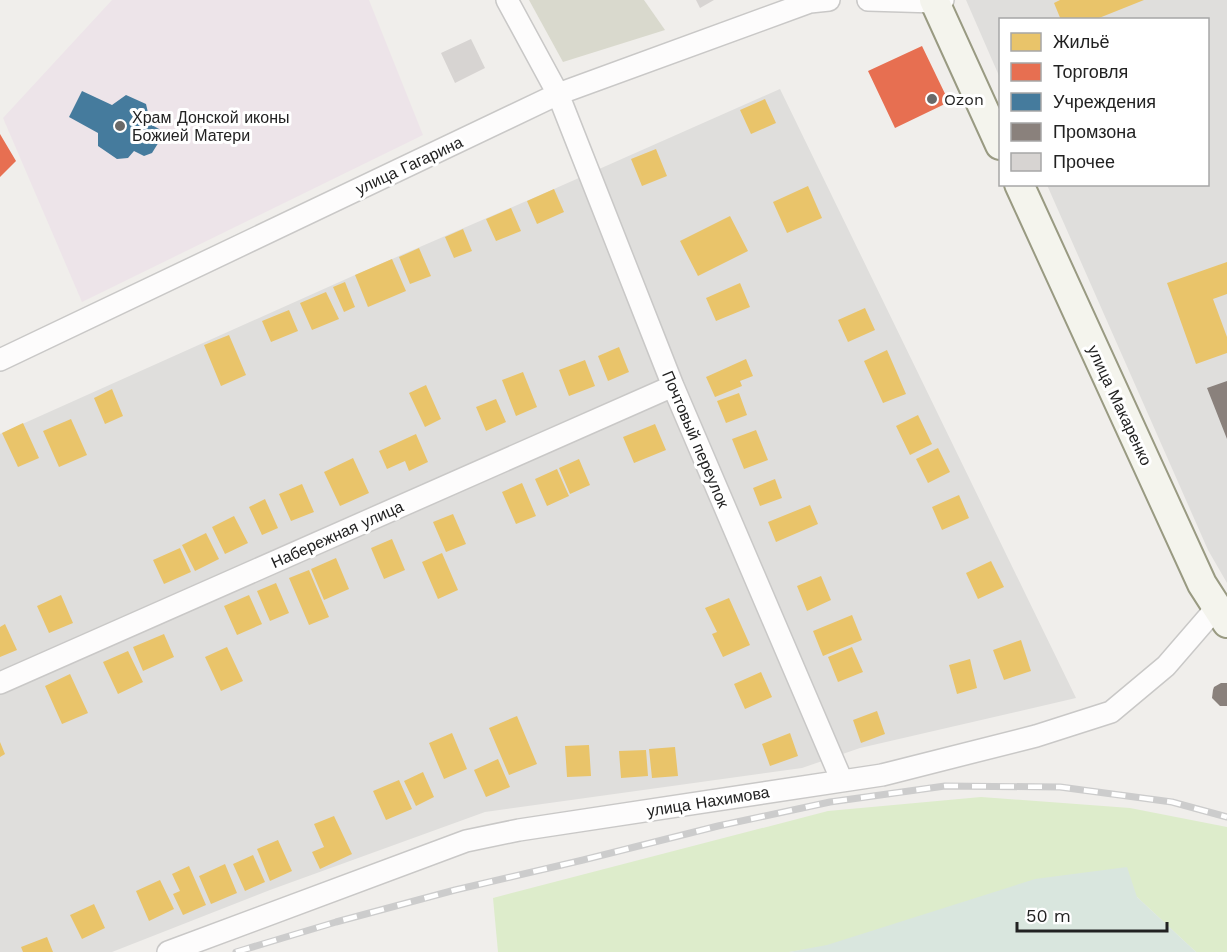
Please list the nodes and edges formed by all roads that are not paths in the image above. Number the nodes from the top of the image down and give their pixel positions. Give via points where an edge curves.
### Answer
1 (507, 0) edge
2 (829, 0) edge
3 (868, 0) edge
4 (937, 1) edge
5 (558, 94) junction
6 (999, 143) edge
7 (1020, 186) edge
8 (0, 360) edge
9 (673, 386) junction
10 (1222, 615) edge
11 (0, 683) edge
12 (842, 781) junction
13 (168, 952) edge

1 - 5 street, Почтовый переулок
2 - 5 street, улица Гагарина via 810,2
3 - 4 street
4 - 6 main road
5 - 8 street, улица Гагарина
5 - 9 street, Почтовый переулок
7 - 10 main road, улица Макаренко via 1202,584
9 - 11 street, Набережная улица
9 - 12 street, Почтовый переулок
10 - 12 street, улица Нахимова via 1111,712 882,775
12 - 13 street, улица Нахимова via 466,841

